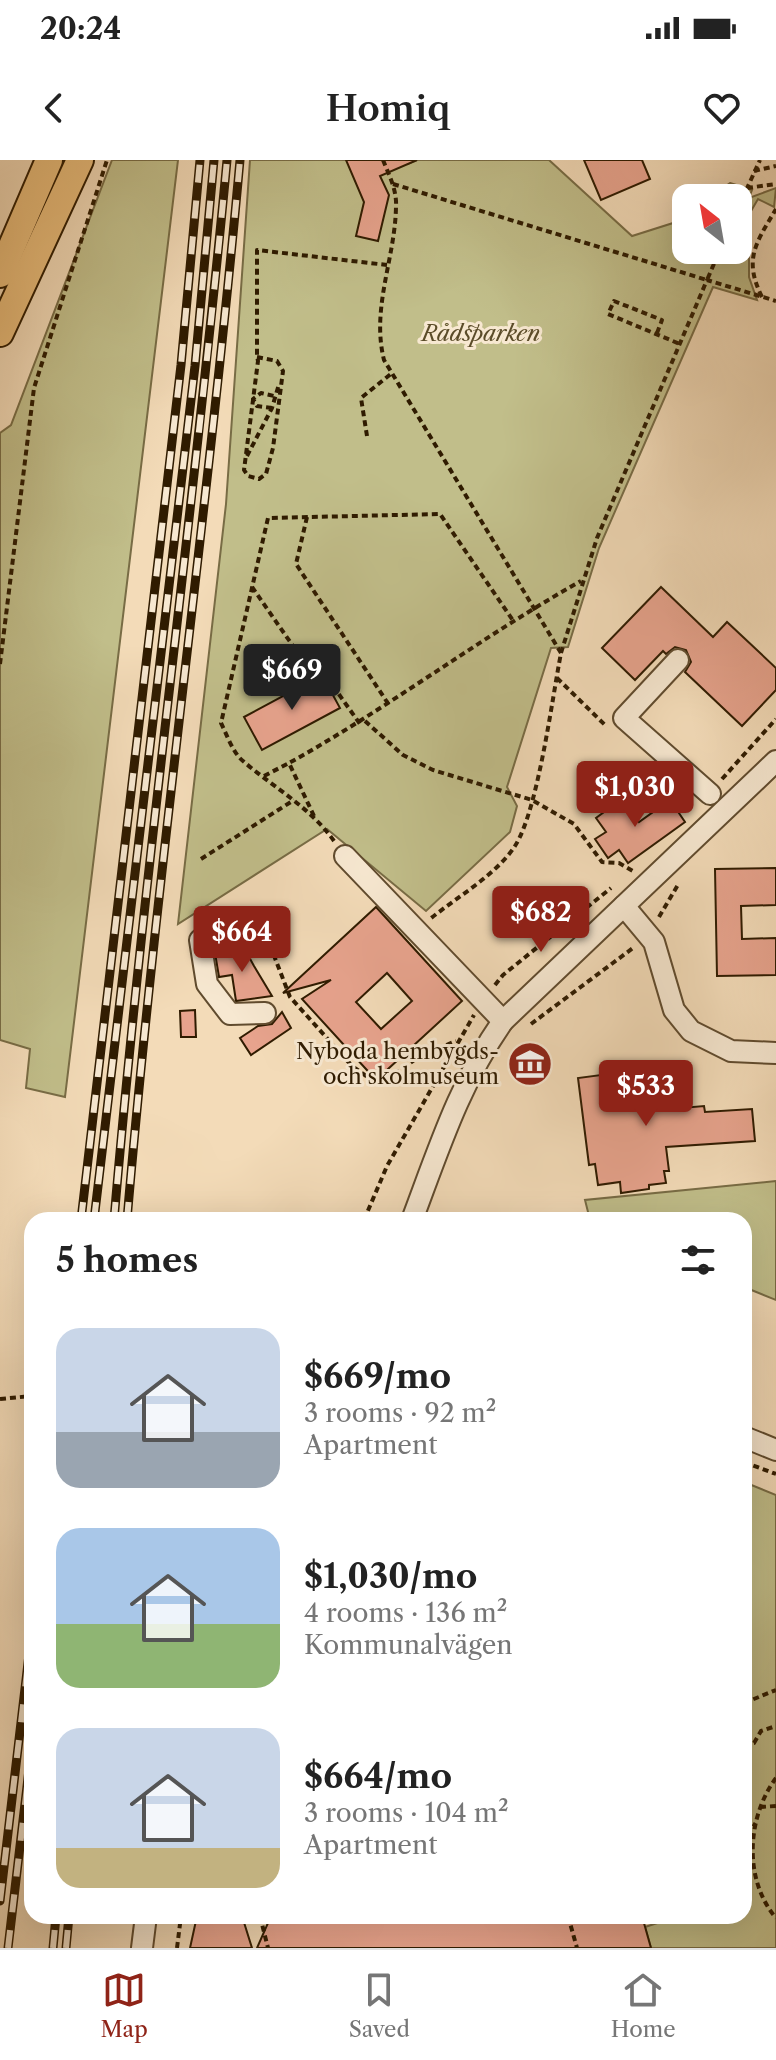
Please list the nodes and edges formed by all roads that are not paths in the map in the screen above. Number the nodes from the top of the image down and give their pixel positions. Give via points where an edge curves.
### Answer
1 (49, 160) edge
2 (80, 160) edge
3 (0, 274) edge
4 (0, 333) edge
5 (678, 660) dead end
6 (776, 761) edge
7 (710, 794) dead end
8 (345, 856) road end
9 (624, 906) junction
10 (200, 940) dead end
11 (265, 1013) dead end
12 (512, 1027) junction
13 (776, 1053) edge
14 (415, 1212) edge
15 (752, 1440) edge
16 (776, 1450) edge
17 (145, 1924) edge
18 (142, 1948) edge

1 - 3 main road
2 - 4 main road
5 - 7 street via 624,718
6 - 9 street
8 - 12 street
9 - 12 street
9 - 13 street via 654,942 674,1010 691,1031 731,1051
10 - 11 street via 207,984 230,1014
12 - 14 street via 458,1097
15 - 16 street
17 - 18 street

